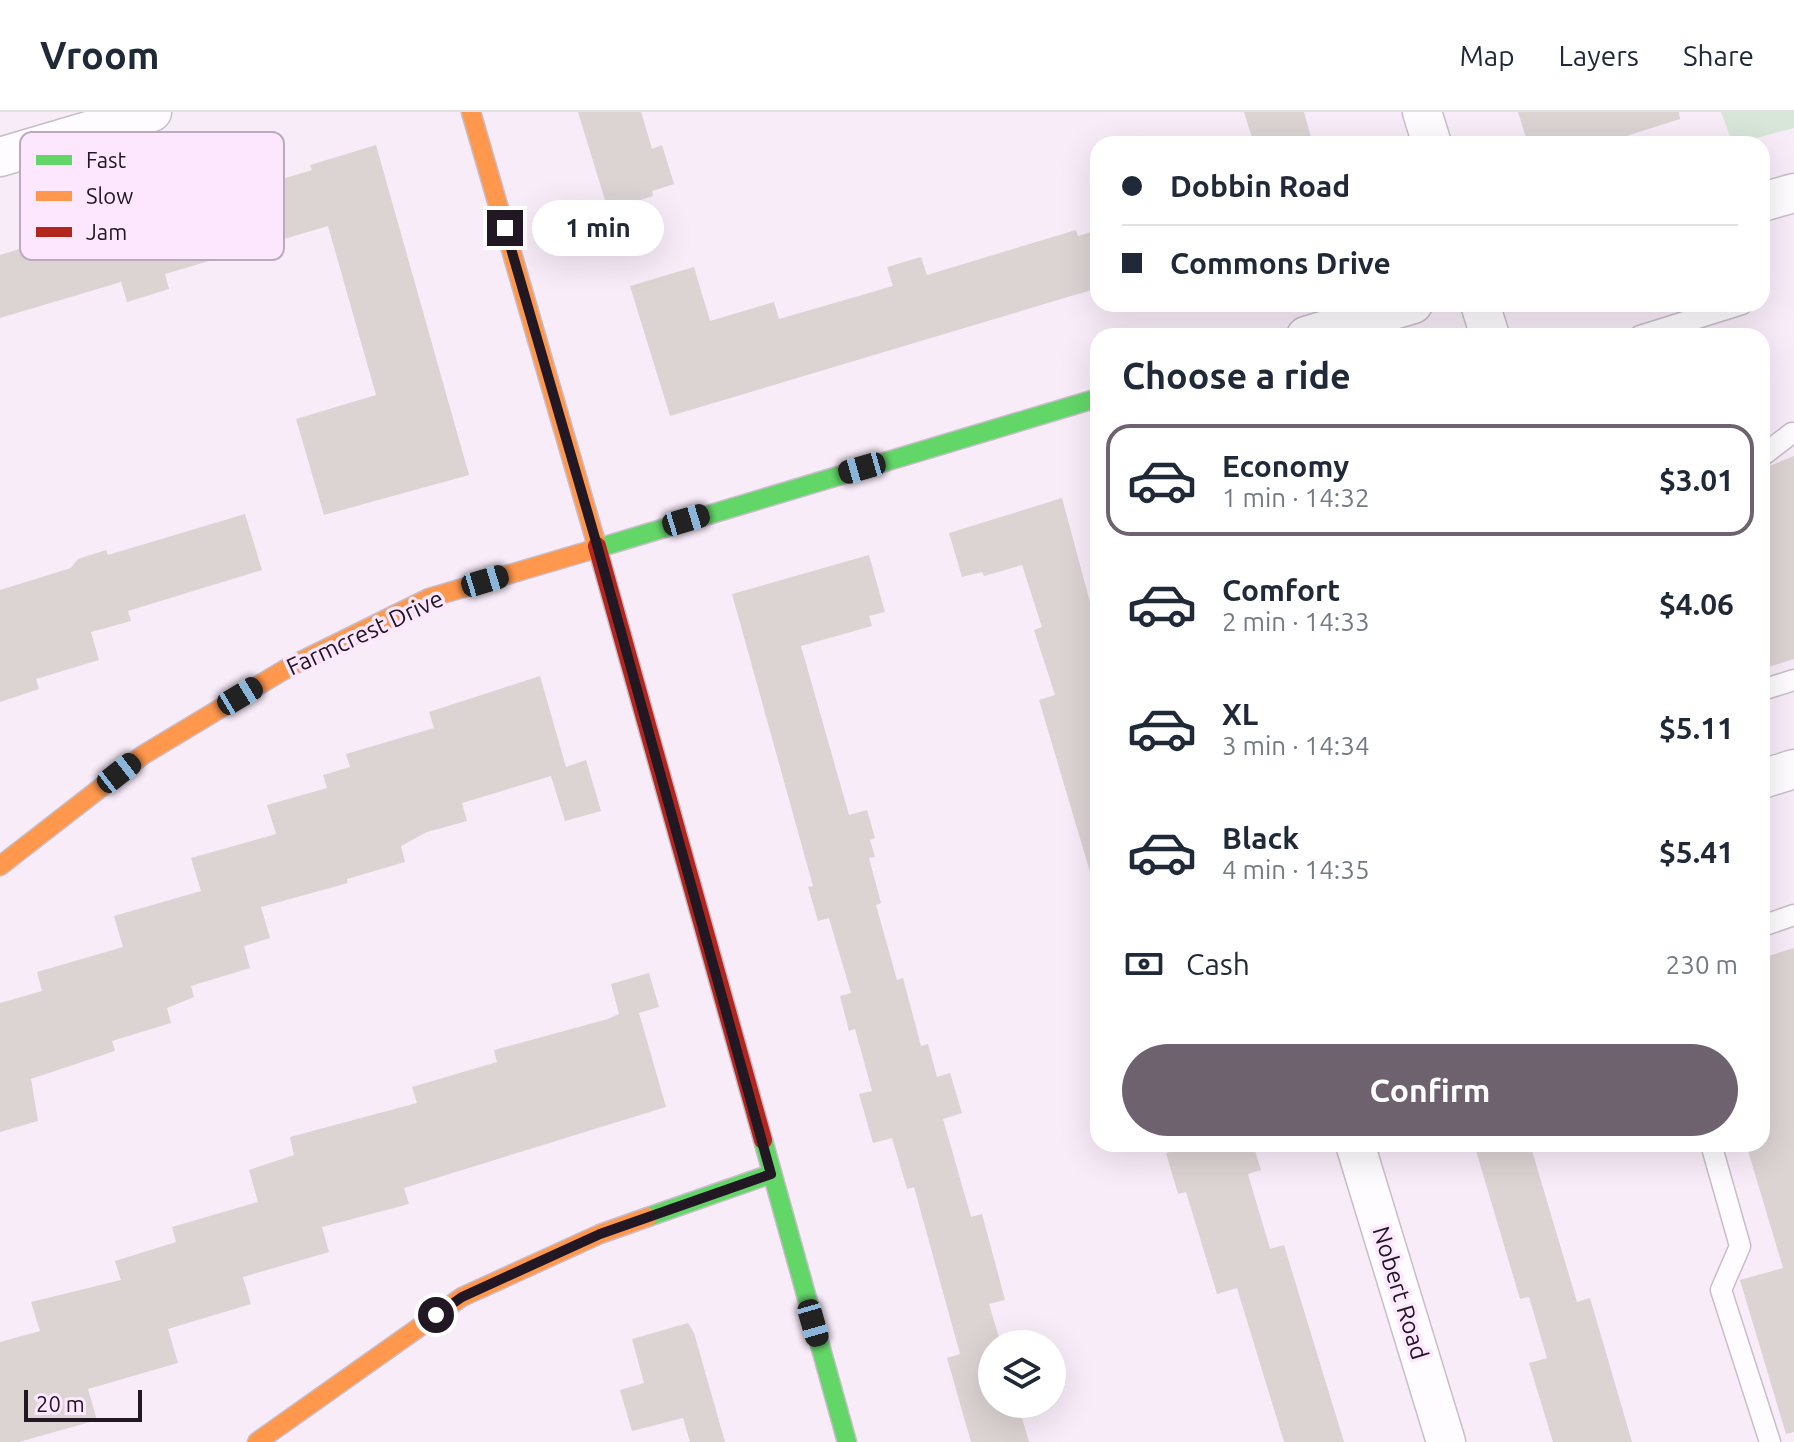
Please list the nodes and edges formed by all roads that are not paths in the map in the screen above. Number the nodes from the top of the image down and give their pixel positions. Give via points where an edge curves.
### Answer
1 (152, 112) edge
2 (471, 112) edge
3 (1422, 112) edge
4 (84, 132) edge
5 (1430, 136) edge
6 (20, 151) edge
7 (0, 157) edge
8 (1794, 193) edge
9 (1770, 200) edge
10 (1386, 312) edge
11 (1716, 312) edge
12 (1333, 328) edge
13 (1666, 328) edge
14 (1090, 400) edge
15 (1770, 439) edge
16 (1770, 450) edge
17 (597, 545) junction
18 (1794, 680) edge
19 (1770, 688) edge
20 (1794, 769) edge
21 (1770, 776) edge
22 (0, 866) edge
23 (1794, 915) edge
24 (1770, 923) edge
25 (1357, 1152) edge
26 (1713, 1152) edge
27 (771, 1174) junction
28 (257, 1442) edge
29 (847, 1442) edge
30 (1446, 1442) edge
31 (1770, 1442) edge

1 - 4 street
2 - 17 street
3 - 5 street
6 - 7 street
8 - 9 street
10 - 12 street
11 - 13 lane
14 - 17 street, Farmcrest Drive
15 - 16 lane via 1792,433
17 - 22 street, Farmcrest Drive via 429,598 289,667 143,755
17 - 27 street
18 - 19 lane
20 - 21 street
23 - 24 lane
25 - 30 street, Nobert Road
26 - 31 lane via 1740,1246 1721,1290
27 - 28 street via 600,1234 462,1297
27 - 29 street

